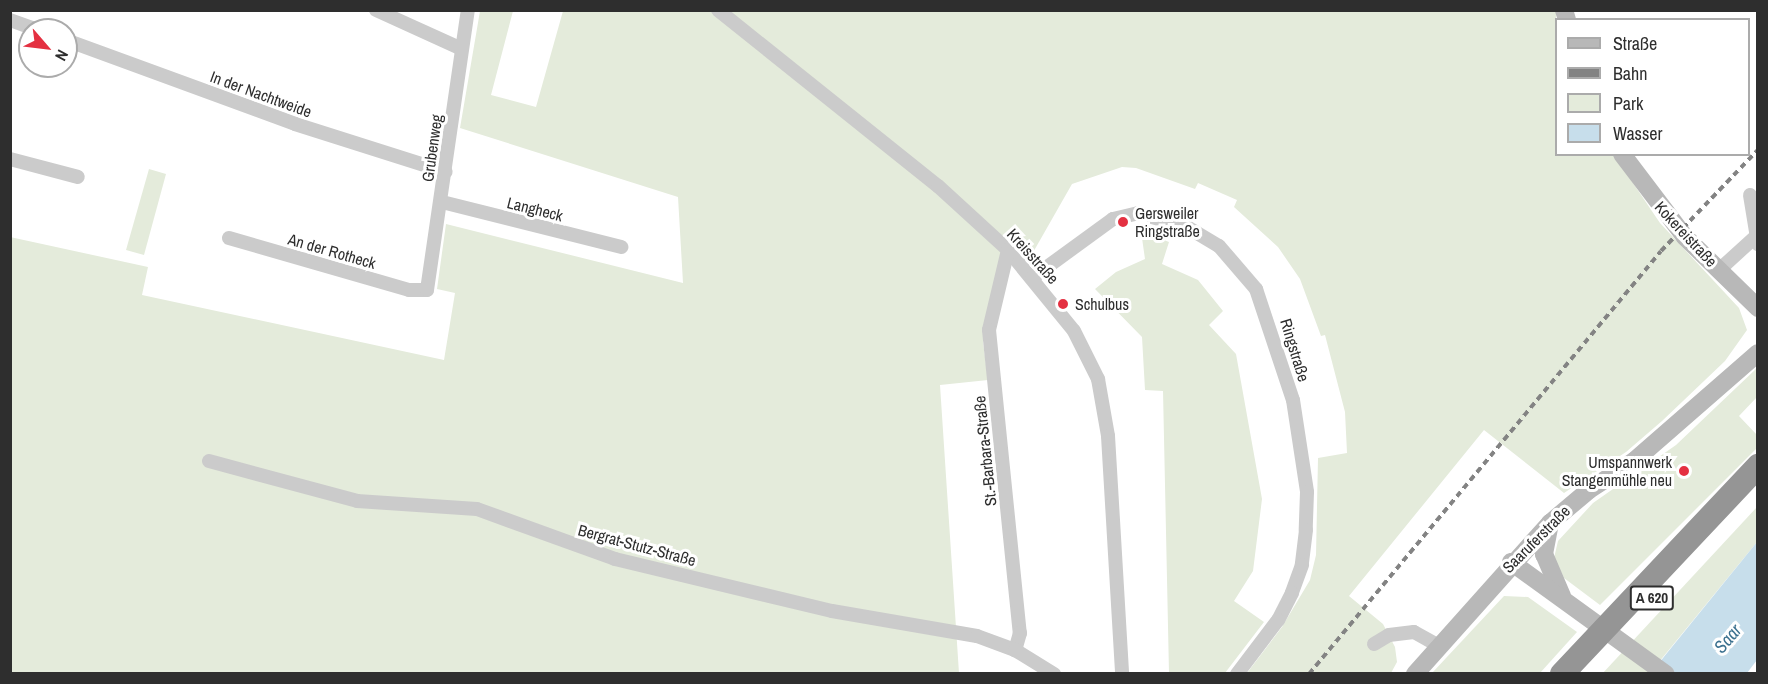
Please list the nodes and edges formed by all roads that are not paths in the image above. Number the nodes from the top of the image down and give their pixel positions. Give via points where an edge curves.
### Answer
1 (376, 10) edge
2 (468, 10) edge
3 (718, 10) edge
4 (78, 44) edge
5 (462, 49) junction
6 (1623, 156) edge
7 (10, 159) edge
8 (446, 172) junction
9 (78, 177) dead end
10 (1750, 195) dead end
11 (442, 202) junction
12 (229, 238) dead end
13 (1756, 241) edge
14 (621, 247) dead end
15 (1008, 250) junction
16 (1719, 270) junction
17 (1032, 278) junction
18 (427, 290) joint
19 (1758, 308) edge
20 (1758, 353) edge
21 (209, 461) dead end
22 (1758, 466) edge
23 (1758, 490) edge
24 (1550, 523) junction
25 (1512, 562) junction
26 (1574, 607) junction
27 (1374, 644) dead end
28 (1439, 646) junction
29 (1015, 650) junction
30 (1054, 674) edge
31 (1122, 674) edge
32 (1237, 674) edge
33 (1415, 674) edge
34 (1562, 674) edge
35 (1584, 674) edge
36 (1666, 674) edge

1 - 5 street
2 - 5 street, Grubenweg
3 - 15 street, Kreisstraße via 938,186
4 - 8 street, In der Nachtweide via 296,124
5 - 8 street, Grubenweg
6 - 16 main road, Kokereistraße via 1656,203
7 - 9 street
8 - 11 street, Grubenweg
10 - 13 street
11 - 14 street, Langheck
11 - 18 street, Grubenweg
12 - 18 street, An der Rotheck via 409,290
13 - 16 street
15 - 17 street, Kreisstraße
15 - 29 street, St.-Barbara-Straße via 989,337 1020,633
16 - 19 main road, Kokereistraße
17 - 31 street, Kreisstraße via 1074,332 1098,379 1108,436
17 - 32 street, Ringstraße via 1113,219 1138,213 1178,224 1219,246 1256,288 1293,399 1307,492 1306,530 1302,565 1292,593 1278,620
20 - 24 main road, Saaruferstraße via 1634,461 1589,490
21 - 29 street, Bergrat-Stutz-Straße via 357,501 477,509 615,560 832,611 977,636
22 - 34 highway, A 620
23 - 35 highway, A 620
24 - 25 main road, Saaruferstraße
24 - 26 main road via 1544,554 1553,581
25 - 26 main road
25 - 28 main road, Saaruferstraße
26 - 36 main road
27 - 28 street via 1389,635 1414,632
28 - 33 main road, Saaruferstraße
29 - 30 street, Bergrat-Stutz-Straße

